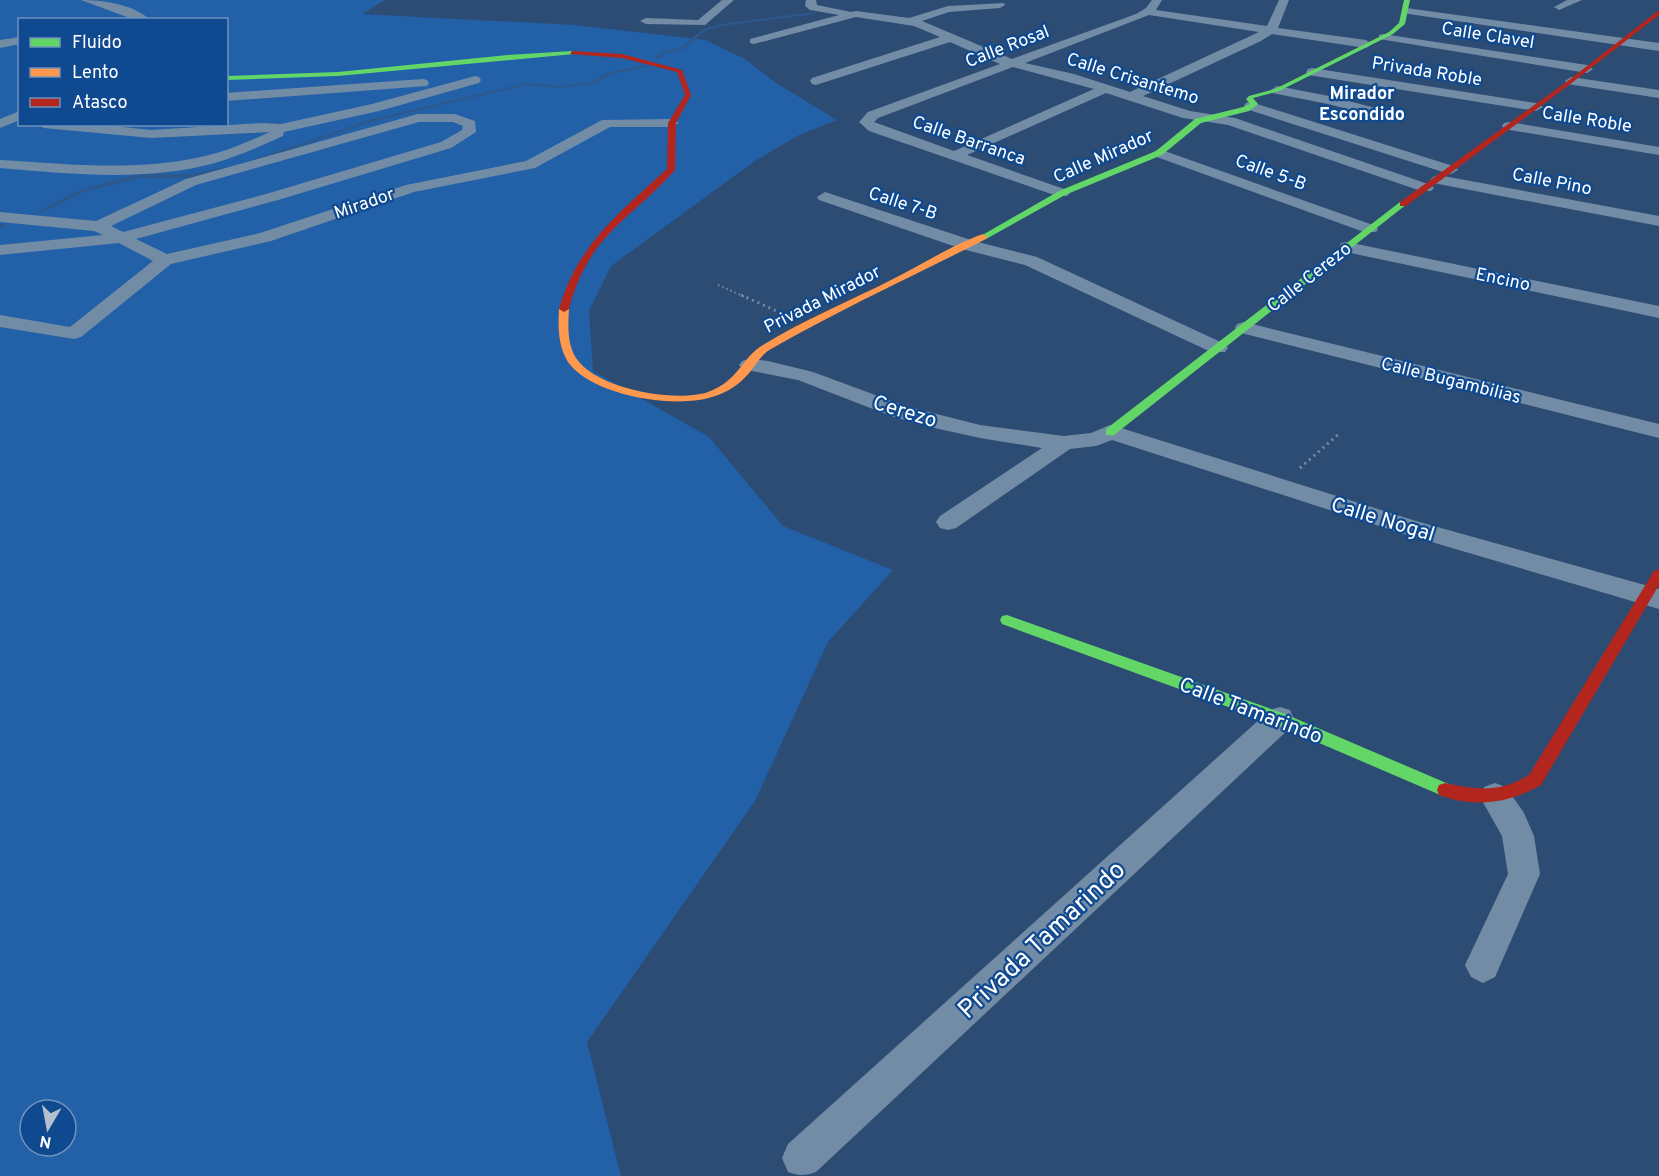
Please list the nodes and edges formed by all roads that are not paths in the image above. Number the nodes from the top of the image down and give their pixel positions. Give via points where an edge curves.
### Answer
1 (86, 0) edge
2 (729, 0) edge
3 (811, 0) edge
4 (1157, 0) edge
5 (1284, 0) edge
6 (1577, 0) edge
7 (1000, 5) dead end
8 (1407, 6) edge
9 (1559, 7) dead end
10 (862, 12) junction
11 (1148, 12) junction
12 (1659, 12) edge
13 (141, 18) edge
14 (646, 21) dead end
15 (912, 21) junction
16 (1269, 31) junction
17 (950, 38) junction
18 (1383, 38) junction
19 (18, 40) edge
20 (754, 41) dead end
21 (1621, 41) junction
22 (0, 44) edge
23 (1366, 44) junction
24 (1659, 47) edge
25 (1014, 63) junction
26 (1587, 69) junction
27 (1312, 72) junction
28 (229, 77) edge
29 (816, 81) dead end
30 (1571, 81) junction
31 (1106, 88) junction
32 (1277, 90) junction
33 (1659, 94) edge
34 (228, 97) edge
35 (1131, 97) junction
36 (1251, 106) junction
37 (1536, 106) junction
38 (1386, 115) dead end
39 (1206, 118) junction
40 (866, 122) joint
41 (672, 123) junction
42 (65, 126) edge
43 (1509, 126) junction
44 (281, 128) junction
45 (1659, 151) edge
46 (1159, 153) junction
47 (954, 156) junction
48 (0, 164) edge
49 (1451, 170) junction
50 (1432, 184) junction
51 (1062, 192) junction
52 (825, 197) dead end
53 (0, 217) edge
54 (1659, 221) edge
55 (98, 226) junction
56 (1370, 229) junction
57 (988, 234) junction
58 (120, 238) junction
59 (968, 245) junction
60 (1347, 247) junction
61 (0, 250) edge
62 (165, 260) junction
63 (1031, 261) junction
64 (1659, 312) edge
65 (0, 321) edge
66 (1244, 328) junction
67 (1218, 348) junction
68 (749, 365) junction
69 (1659, 431) edge
70 (1110, 432) junction
71 (1064, 443) junction
72 (948, 522) dead end
73 (1659, 574) edge
74 (1653, 597) edge
75 (1007, 620) dead end
76 (1280, 719) junction
77 (1495, 797) junction
78 (1483, 965) dead end
79 (802, 1158) dead end

1 - 13 street
2 - 14 street via 701,23
3 - 10 street, Calle Crisantemo via 810,6 814,8
4 - 11 street
5 - 16 street
6 - 9 street
7 - 15 street via 948,9
8 - 18 street via 1402,24
8 - 21 street
10 - 15 street, Calle Crisantemo
10 - 20 street
11 - 16 street
11 - 25 street, Calle Rosal
12 - 21 street, Calle Cerezo
15 - 17 street, Calle Crisantemo
16 - 23 street
16 - 35 street
17 - 25 street, Calle Crisantemo
17 - 29 street
18 - 23 street, Calle Mirador
18 - 26 street, Calle Clavel
19 - 22 street
21 - 24 street
21 - 26 street, Calle Cerezo
23 - 27 street, Calle Mirador
25 - 31 street, Calle Crisantemo
25 - 40 street, Calle Rosal via 873,115
26 - 30 street, Calle Cerezo
27 - 32 street, Calle Mirador
27 - 37 street, Privada Roble
28 - 41 street via 365,72 563,51 597,53 646,60 680,71 688,95
30 - 33 street
30 - 37 street, Calle Cerezo
31 - 35 street, Calle Crisantemo
31 - 47 street
32 - 36 street, Calle Mirador via 1251,97
32 - 38 street
34 - 44 street via 475,80
35 - 39 street, Calle Crisantemo
36 - 39 street, Calle Mirador
36 - 49 street
37 - 43 street, Calle Cerezo
39 - 46 street, Calle Mirador
39 - 50 street, Calle Crisantemo via 1230,121
40 - 47 street, Calle Barranca
41 - 62 street, Mirador via 608,123 530,165 402,190 265,237
41 - 68 street, Privada Mirador via 671,170 583,256 574,273 564,317 564,341 574,364 589,376 664,399 712,393 733,382
42 - 44 street via 151,134
43 - 45 street, Calle Roble
43 - 49 street, Calle Cerezo
44 - 48 street via 215,159 183,166 99,171
46 - 51 street, Calle Mirador
46 - 56 street, Calle 5-B
47 - 51 street, Calle Barranca
49 - 50 street, Calle Cerezo
50 - 54 street, Calle Pino
50 - 56 street, Calle Cerezo
51 - 57 street, Calle Mirador
52 - 59 street, Calle 7-B
53 - 55 street
55 - 58 street
55 - 58 street via 191,182 418,118 455,118 470,124 469,132 446,146
56 - 60 street, Calle Cerezo
57 - 59 street, Privada Mirador
57 - 63 street
58 - 61 street
58 - 62 street
59 - 63 street
59 - 68 street, Privada Mirador via 765,348
60 - 64 street, Encino
60 - 66 street, Calle Cerezo
62 - 65 street, Mirador via 74,333
63 - 67 street
66 - 67 street, Calle Cerezo
66 - 69 street, Calle Bugambilias
67 - 70 street, Calle Cerezo
68 - 71 street, Cerezo via 786,371 922,418
70 - 71 street, Calle Cerezo via 1095,439
70 - 74 street, Calle Nogal via 1409,527
71 - 72 street, Calle Cerezo
73 - 74 street, Calle Tamarindo
74 - 77 street, Calle Tamarindo via 1535,780 1518,793
75 - 76 street, Calle Tamarindo
76 - 77 street, Calle Tamarindo via 1442,789
76 - 79 street, Privada Tamarindo
77 - 78 street via 1518,836 1524,874

